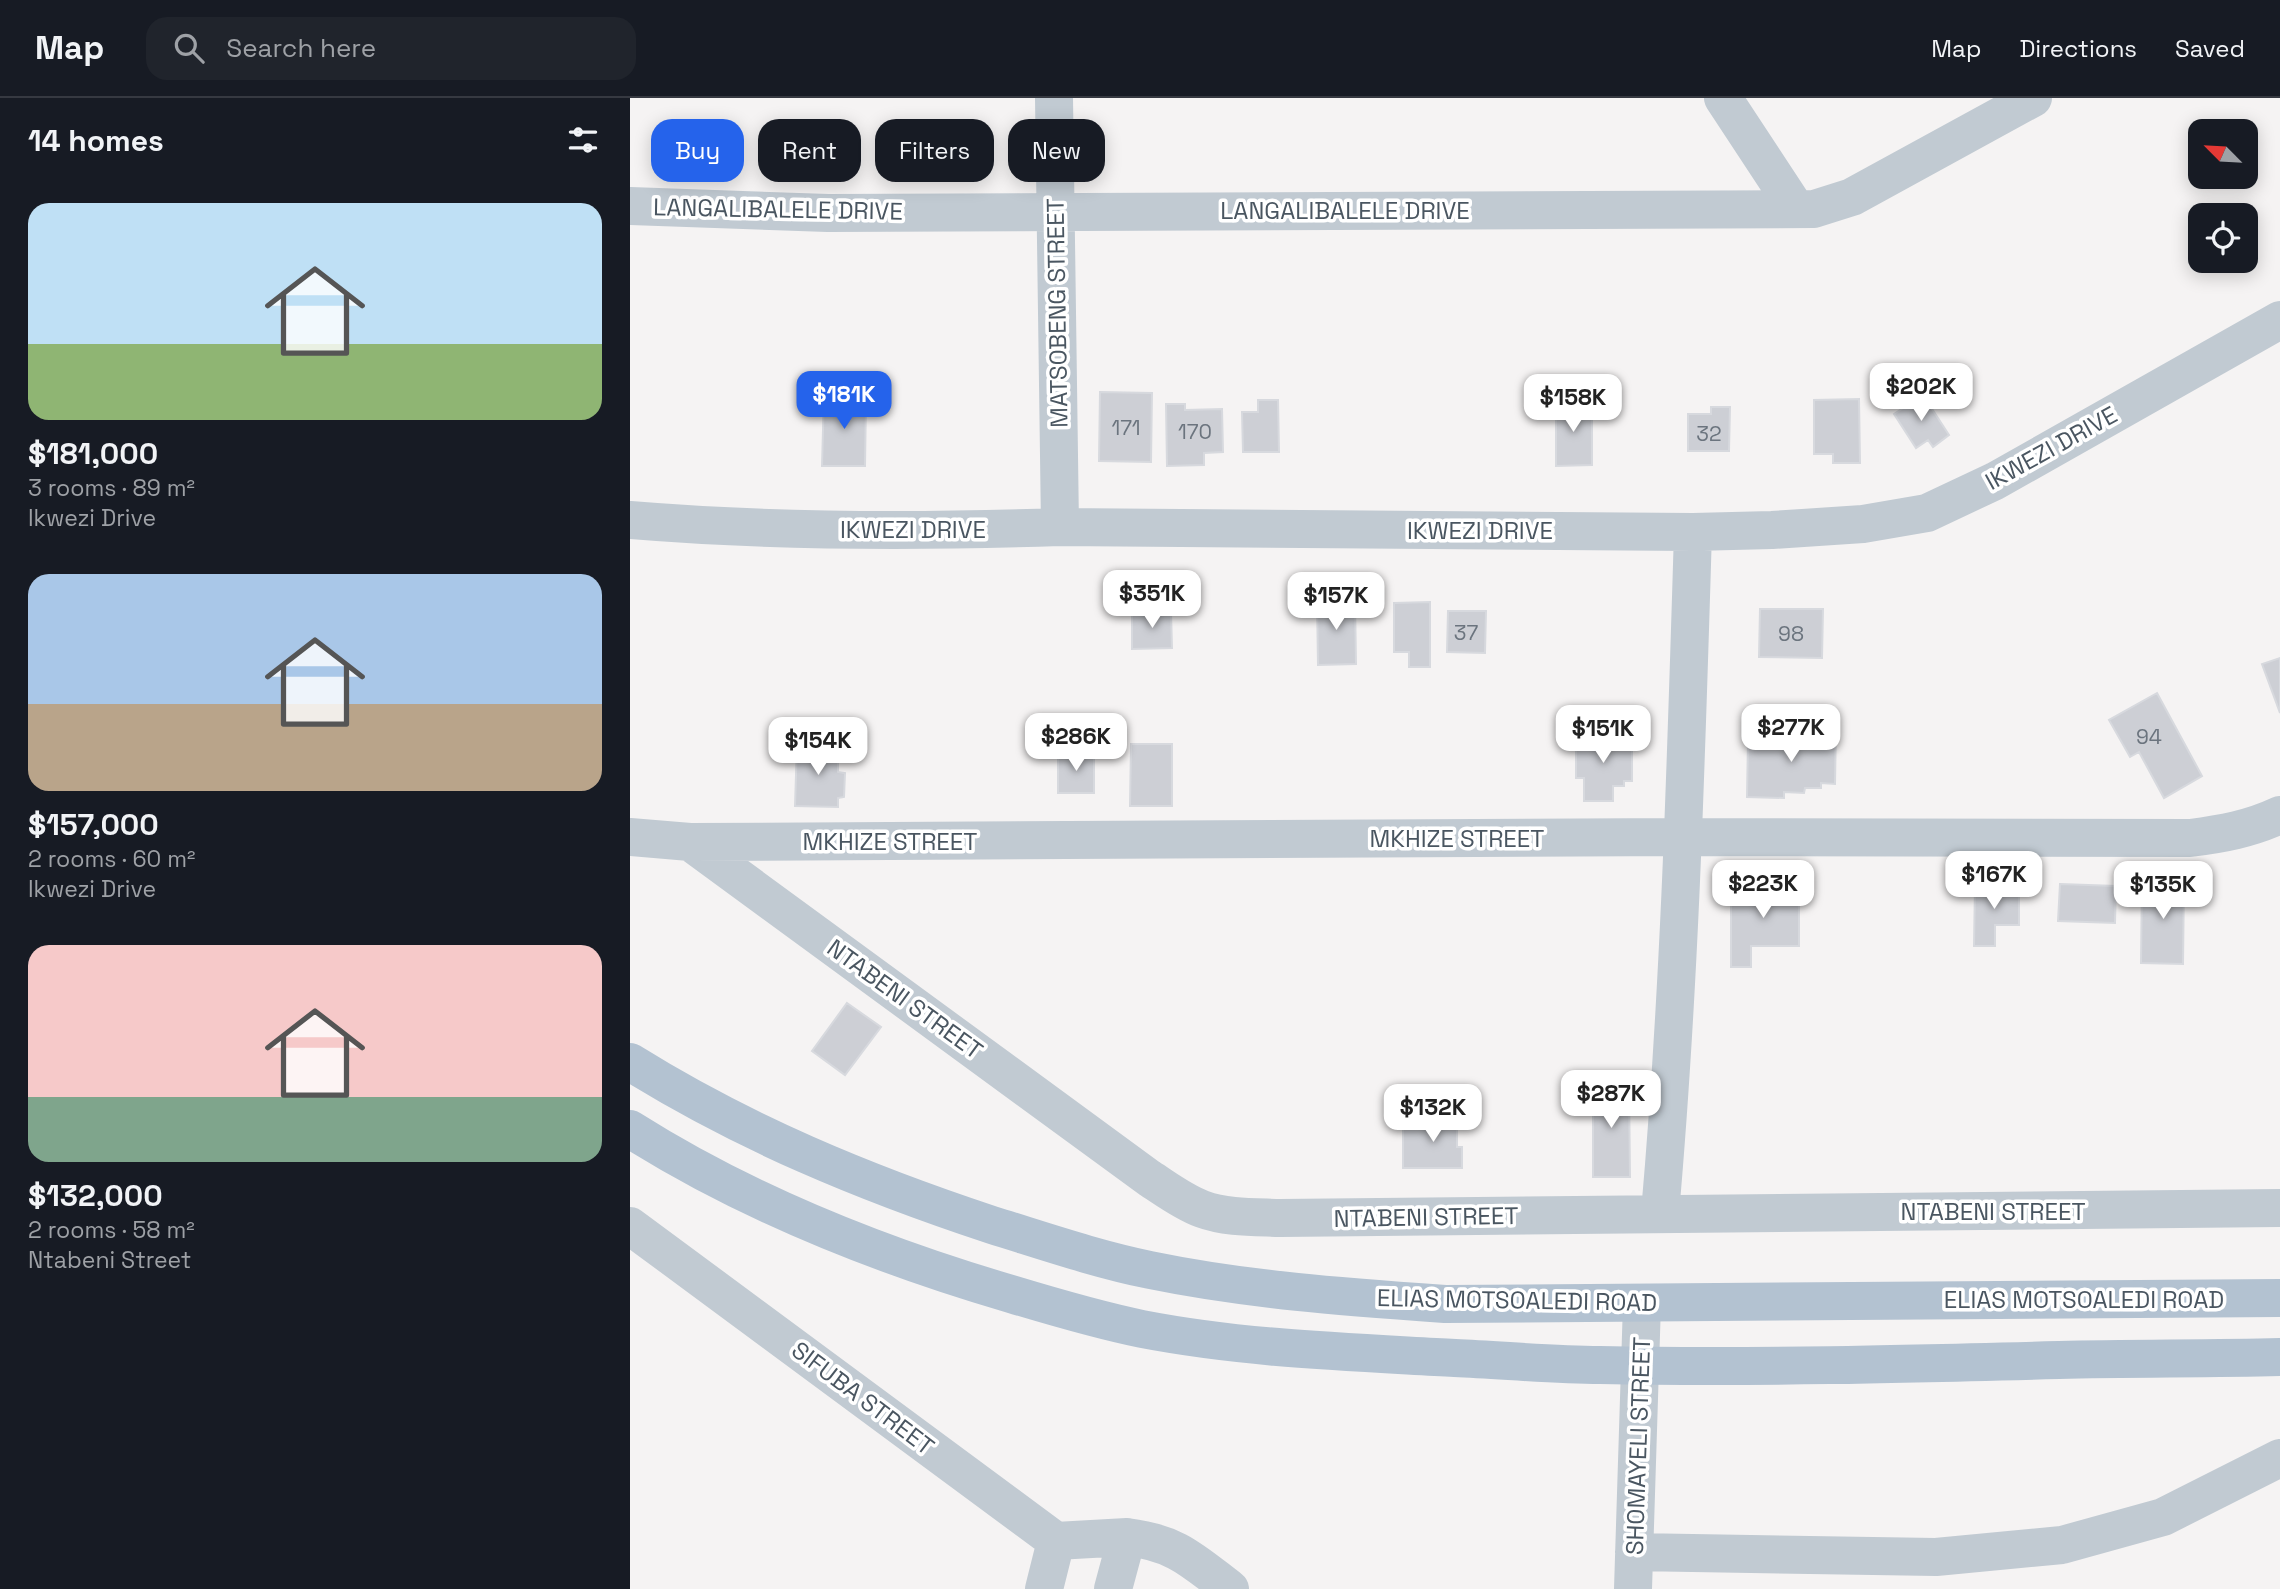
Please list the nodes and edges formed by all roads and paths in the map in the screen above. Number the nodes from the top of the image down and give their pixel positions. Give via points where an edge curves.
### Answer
1 (1054, 98) edge
2 (1723, 98) edge
3 (2033, 98) edge
4 (630, 206) edge
5 (1796, 209) junction
6 (1055, 211) junction
7 (2280, 320) edge
8 (630, 520) edge
9 (1060, 527) junction
10 (1693, 532) junction
11 (2280, 815) edge
12 (630, 837) edge
13 (1683, 837) junction
14 (690, 842) junction
15 (630, 1062) edge
16 (630, 1129) edge
17 (2280, 1208) edge
18 (1660, 1213) junction
19 (630, 1226) edge
20 (2280, 1298) edge
21 (1642, 1303) junction
22 (2280, 1357) edge
23 (1641, 1366) junction
24 (2280, 1458) edge
25 (1126, 1536) junction
26 (1056, 1541) junction
27 (1633, 1571) edge
28 (1044, 1589) edge
29 (1114, 1589) edge
30 (1230, 1589) edge

1 - 6 street, MATSOBENG STREET
2 - 5 street
3 - 5 street, LANGALIBALELE DRIVE via 1852,197 1814,209
4 - 6 street, LANGALIBALELE DRIVE via 828,213
5 - 6 street, LANGALIBALELE DRIVE
6 - 9 street, MATSOBENG STREET
7 - 10 street, IKWEZI DRIVE via 1996,481 1927,513 1863,524
8 - 9 street, IKWEZI DRIVE via 707,527
9 - 10 street, IKWEZI DRIVE
10 - 13 street
11 - 13 street, MKHIZE STREET via 2255,827 2190,838
12 - 14 street, MKHIZE STREET
13 - 14 street, MKHIZE STREET
13 - 18 street via 1673,1072
14 - 18 street, NTABENI STREET via 1149,1178 1204,1209 1280,1218
15 - 21 main road, ELIAS MOTSOALEDI ROAD via 727,1117 853,1176 1038,1239 1149,1270 1239,1285 1445,1304
16 - 23 main road via 744,1193 862,1244 937,1272 1142,1329 1300,1350
17 - 18 street, NTABENI STREET
19 - 26 street, SIFUBA STREET
20 - 21 main road, ELIAS MOTSOALEDI ROAD
21 - 23 street, SHOMAYELI STREET
22 - 23 main road
23 - 27 street, SHOMAYELI STREET
24 - 27 street via 2163,1517 2062,1545 1936,1558
25 - 26 street
25 - 29 street
25 - 30 street via 1169,1546
26 - 28 street

